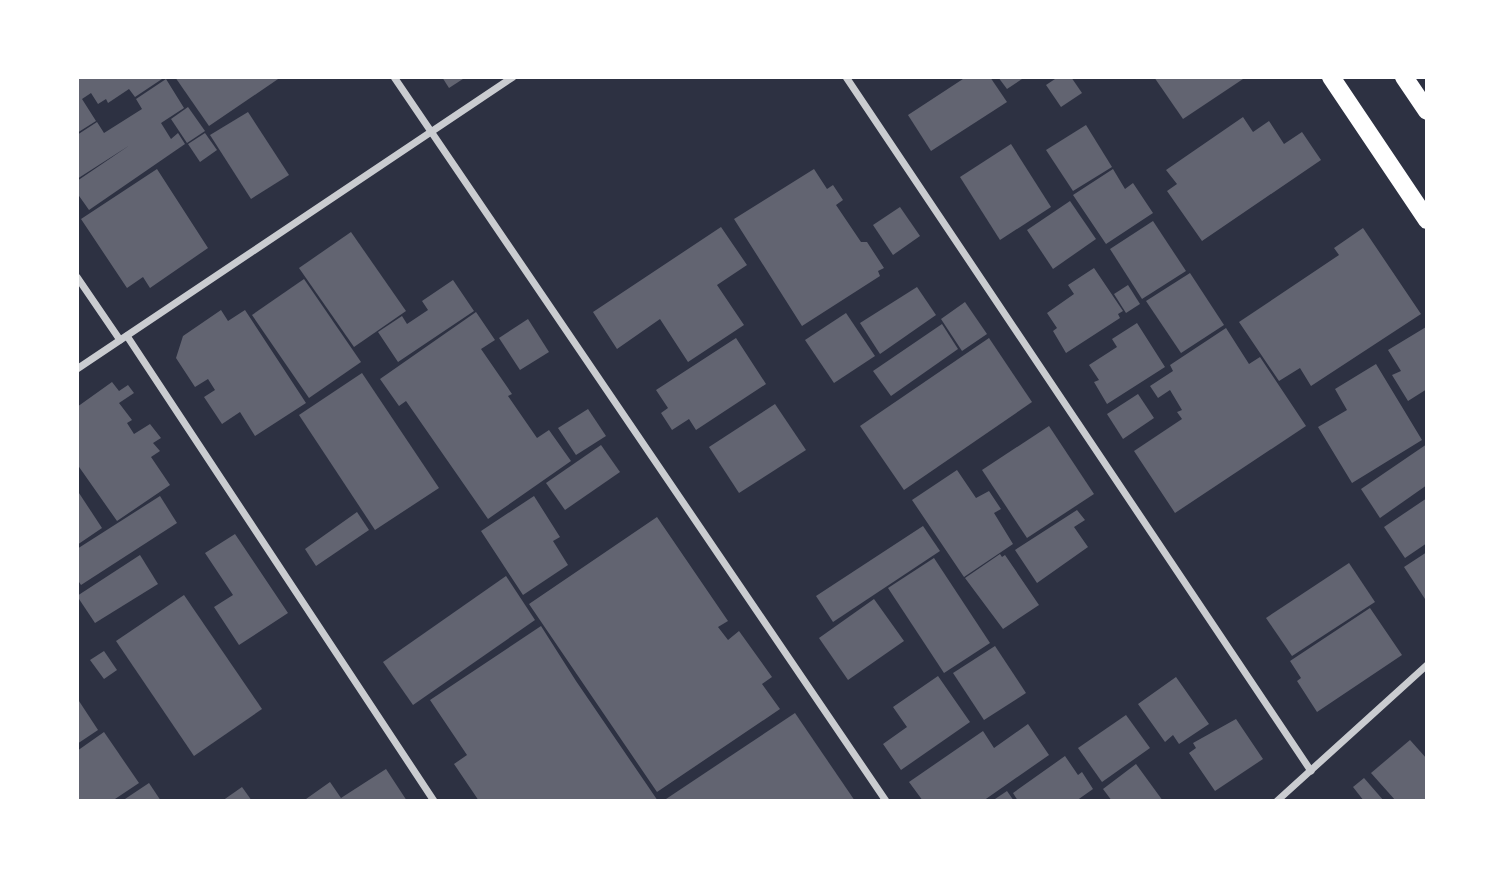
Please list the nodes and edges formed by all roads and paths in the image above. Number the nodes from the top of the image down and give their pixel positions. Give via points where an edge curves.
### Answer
1 (394, 77) edge
2 (513, 77) edge
3 (846, 77) edge
4 (1331, 77) edge
5 (1404, 77) edge
6 (1427, 111) edge
7 (431, 132) junction
8 (1427, 219) edge
9 (77, 277) edge
10 (123, 338) junction
11 (77, 369) edge
12 (1427, 665) edge
13 (1311, 771) junction
14 (434, 801) edge
15 (886, 801) edge
16 (1277, 801) edge

1 - 7 street
2 - 7 street
3 - 13 street
4 - 8 main road
5 - 6 main road
7 - 10 street
7 - 15 street
9 - 10 street
10 - 11 street
10 - 14 street
12 - 13 street
13 - 16 street

